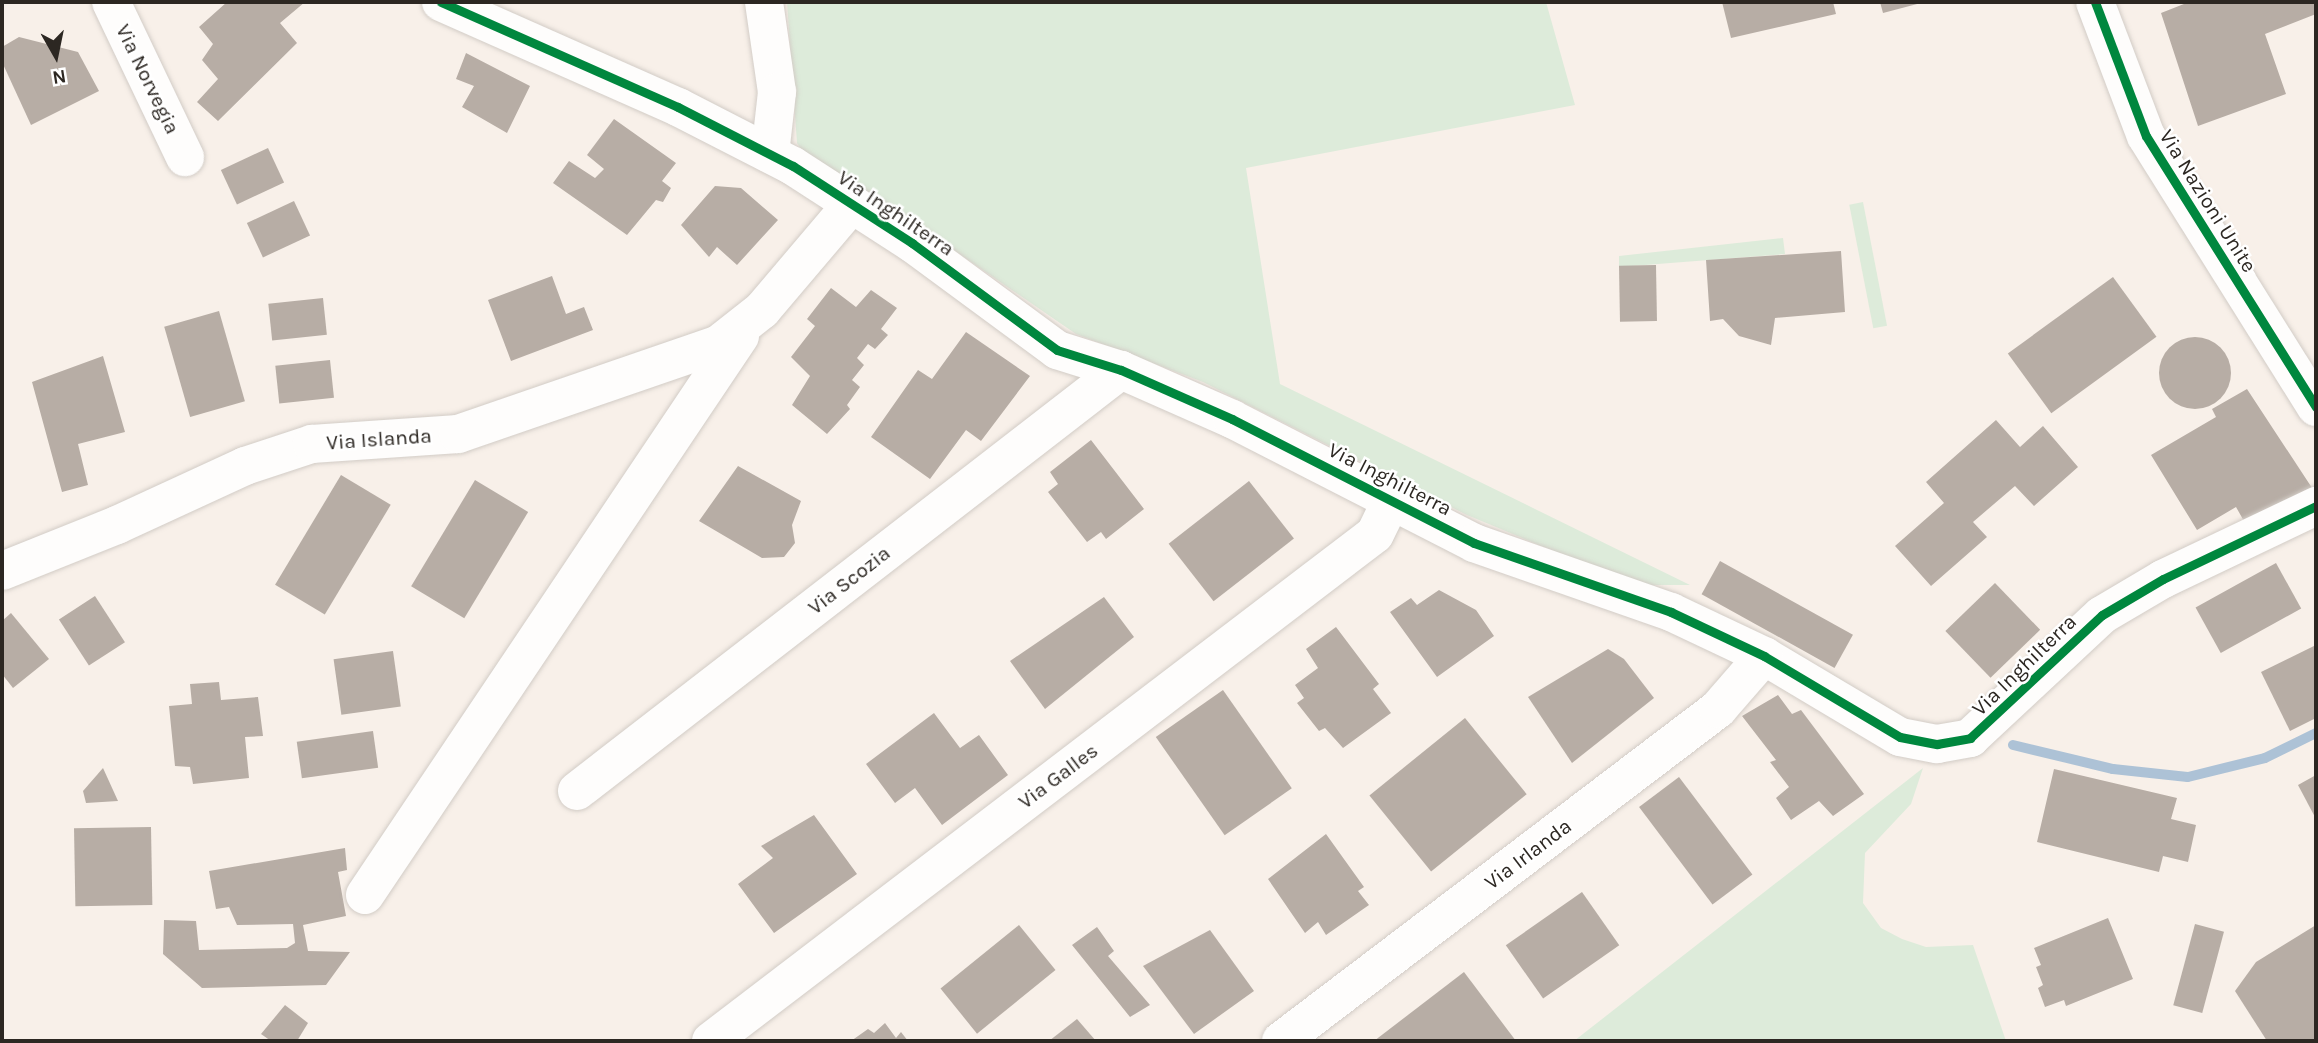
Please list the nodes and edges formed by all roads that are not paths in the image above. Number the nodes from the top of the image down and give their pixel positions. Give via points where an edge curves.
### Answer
1 (111, 2) edge
2 (441, 2) edge
3 (764, 2) edge
4 (2095, 2) edge
5 (770, 154) junction
6 (185, 157) dead end
7 (852, 204) junction
8 (757, 314) junction
9 (1121, 370) junction
10 (2316, 407) edge
11 (1392, 499) junction
12 (2316, 506) edge
13 (2, 571) edge
14 (1764, 656) junction
15 (577, 791) dead end
16 (365, 895) dead end
17 (711, 1041) edge
18 (1281, 1041) edge

1 - 6 street, Via Norvegia
2 - 5 street, Via Inghilterra via 678,107
3 - 5 street via 776,92
4 - 10 street, Via Nazioni Unite via 2146,136
5 - 7 street, Via Inghilterra
7 - 8 street, Via Islanda
7 - 9 street, Via Inghilterra via 1057,350
8 - 13 street, Via Islanda via 719,344 458,434 312,444 245,466
8 - 16 street, Via Islanda via 709,375
9 - 11 street, Via Inghilterra
9 - 15 street, Via Scozia
11 - 14 street, Via Inghilterra via 1474,543 1671,612
11 - 17 street, Via Galles via 1375,534
12 - 14 street, Via Inghilterra via 2163,579 2102,615 1979,732 1954,743 1900,737
14 - 18 street, Via Irlanda via 1718,709

